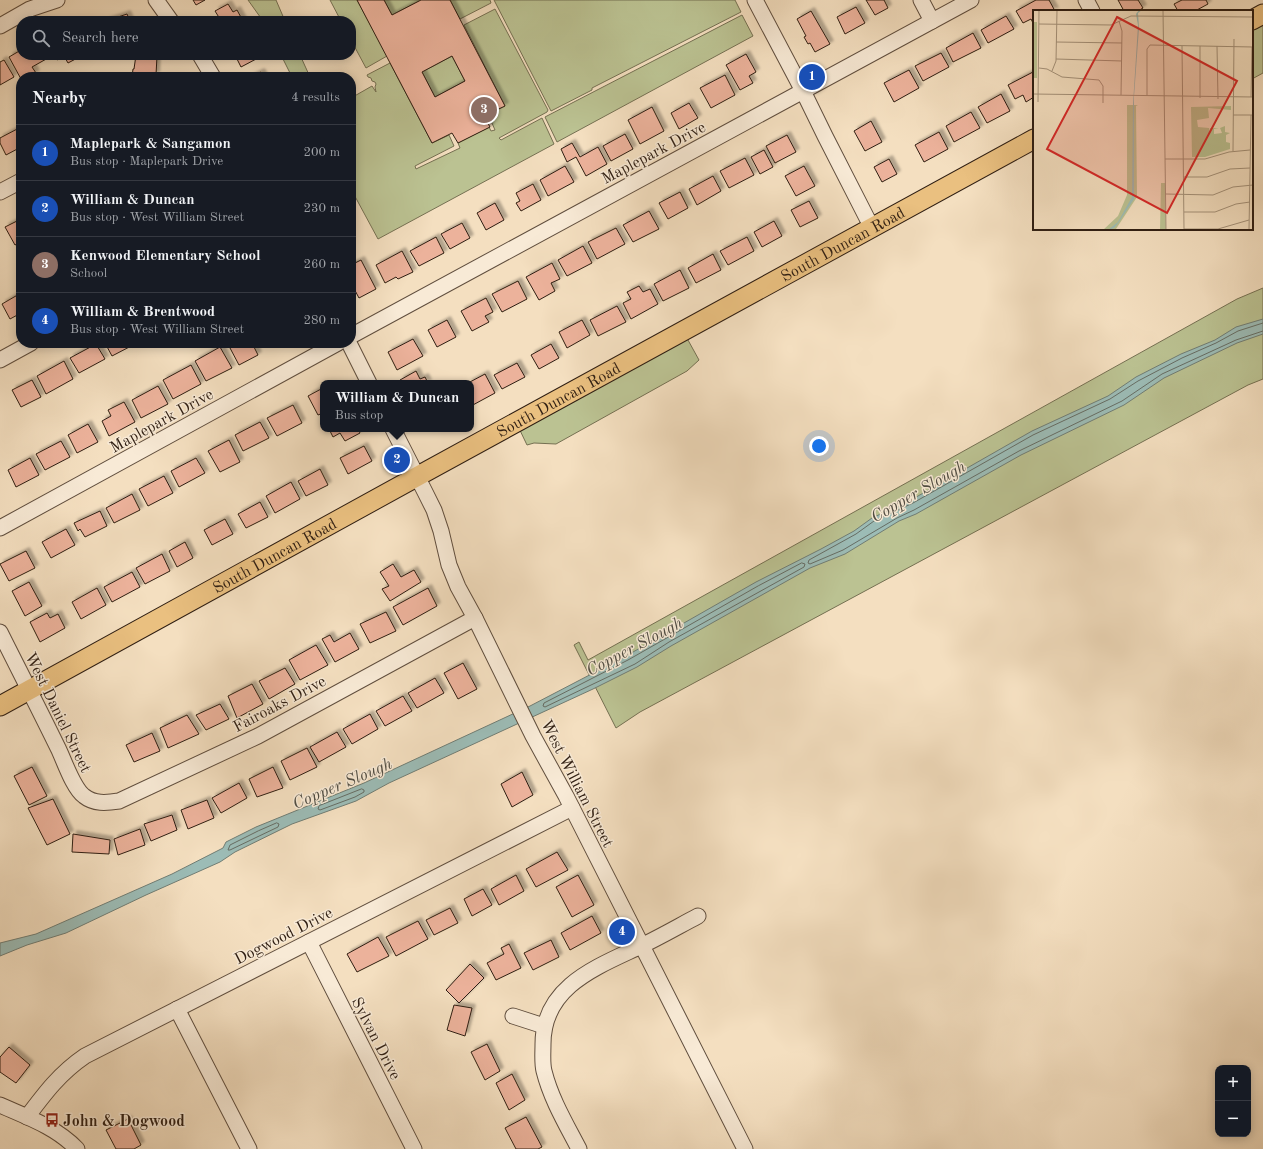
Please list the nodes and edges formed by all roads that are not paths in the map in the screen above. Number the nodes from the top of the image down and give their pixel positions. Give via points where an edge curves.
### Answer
1 (57, 0) edge
2 (156, 0) edge
3 (755, 0) edge
4 (921, 0) edge
5 (971, 0) edge
6 (1086, 0) edge
7 (1091, 10) edge
8 (1263, 14) edge
9 (18, 16) edge
10 (167, 16) edge
11 (16, 17) edge
12 (1253, 19) edge
13 (932, 21) junction
14 (0, 26) edge
15 (203, 60) edge
16 (209, 72) edge
17 (803, 91) junction
18 (1033, 140) edge
19 (16, 184) edge
20 (0, 192) edge
21 (872, 228) junction
22 (356, 333) edge
23 (22, 348) edge
24 (329, 348) edge
25 (352, 348) edge
26 (0, 360) edge
27 (368, 380) edge
28 (395, 432) edge
29 (417, 476) junction
30 (0, 528) edge
31 (474, 618) junction
32 (0, 632) edge
33 (29, 691) junction
34 (0, 706) edge
35 (93, 802) joint
36 (572, 808) junction
37 (698, 916) dead end
38 (309, 942) junction
39 (641, 946) junction
40 (177, 1009) junction
41 (513, 1016) dead end
42 (544, 1026) junction
43 (0, 1105) edge
44 (27, 1117) junction
45 (77, 1149) edge
46 (248, 1149) edge
47 (414, 1149) edge
48 (579, 1149) edge
49 (745, 1149) edge

1 - 9 street
2 - 10 street
3 - 17 street
4 - 13 street
5 - 13 street, Maplepark Drive
6 - 7 street
8 - 12 main road
11 - 14 street
13 - 17 street, Maplepark Drive
15 - 16 street
17 - 21 street
17 - 22 street, Maplepark Drive
18 - 21 main road, South Duncan Road
19 - 20 street
21 - 29 main road, South Duncan Road
23 - 26 street
24 - 30 street, Maplepark Drive
25 - 27 street
28 - 29 street, West William Street
29 - 31 street, West William Street via 434,510 449,565
29 - 33 main road, South Duncan Road
31 - 35 street, Fairoaks Drive via 258,736 119,801
31 - 36 street, West William Street
32 - 33 street, West Daniel Street
33 - 34 main road, South Duncan Road
33 - 35 street, West Daniel Street via 76,788
36 - 38 street, Dogwood Drive
36 - 39 street, West William Street
37 - 39 street
38 - 40 street, Dogwood Drive
38 - 47 street, Sylvan Drive
39 - 42 street via 594,968 574,981 553,1005
39 - 49 street, West William Street
40 - 44 street, Dogwood Drive via 73,1064 57,1078
40 - 46 street
41 - 42 street
42 - 48 street via 544,1070 549,1088
43 - 44 street
44 - 45 street via 60,1134

